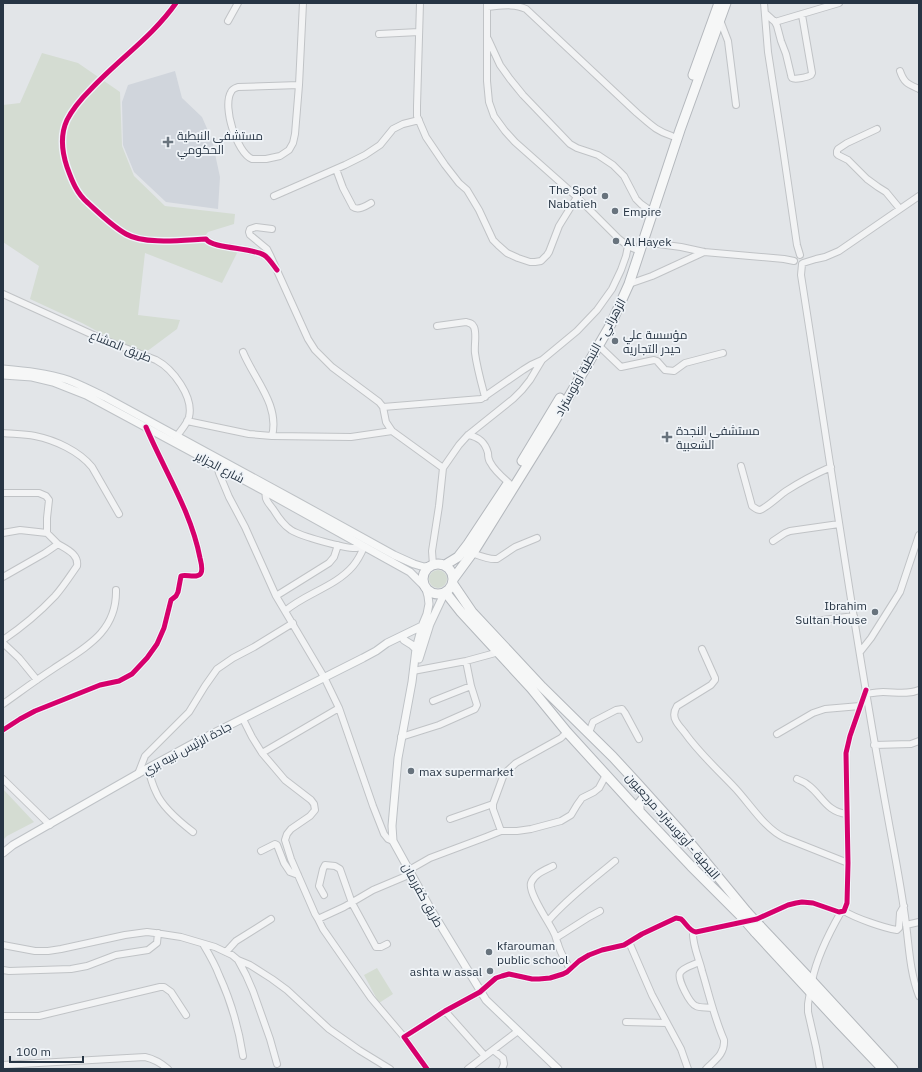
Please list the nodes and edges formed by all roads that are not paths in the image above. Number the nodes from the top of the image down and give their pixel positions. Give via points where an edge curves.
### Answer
1 (176, 3) edge
2 (238, 3) edge
3 (303, 3) edge
4 (420, 3) edge
5 (719, 3) edge
6 (726, 3) edge
7 (764, 3) edge
8 (839, 3) edge
9 (487, 5) edge
10 (765, 13) junction
11 (802, 15) junction
12 (720, 20) junction
13 (228, 21) dead end
14 (775, 22) junction
15 (419, 32) junction
16 (379, 34) dead end
17 (487, 38) junction
18 (900, 71) dead end
19 (298, 84) junction
20 (919, 88) edge
21 (736, 105) dead end
22 (419, 120) junction
23 (877, 129) dead end
24 (672, 136) junction
25 (336, 169) junction
26 (274, 196) dead end
27 (919, 196) edge
28 (577, 197) junction
29 (371, 203) dead end
30 (648, 209) junction
31 (900, 209) junction
32 (272, 229) dead end
33 (643, 242) junction
34 (631, 248) junction
35 (704, 252) junction
36 (799, 260) junction
37 (277, 270) junction
38 (629, 284) junction
39 (3, 294) edge
40 (437, 326) dead end
41 (598, 345) junction
42 (243, 352) dead end
43 (723, 353) dead end
44 (542, 360) junction
45 (3, 369) edge
46 (3, 375) edge
47 (485, 396) junction
48 (383, 407) junction
49 (187, 421) junction
50 (146, 427) junction
51 (392, 431) junction
52 (3, 433) edge
53 (468, 435) junction
54 (177, 436) junction
55 (272, 436) junction
56 (218, 466) junction
57 (740, 466) dead end
58 (831, 467) junction
59 (443, 468) junction
60 (509, 483) junction
61 (266, 492) junction
62 (3, 493) edge
63 (119, 514) dead end
64 (840, 524) junction
65 (3, 533) edge
66 (47, 533) junction
67 (919, 535) edge
68 (538, 538) dead end
69 (773, 542) dead end
70 (58, 544) junction
71 (338, 545) junction
72 (363, 547) junction
73 (472, 553) junction
74 (431, 565) junction
75 (444, 565) junction
76 (3, 576) edge
77 (453, 581) junction
78 (425, 588) junction
79 (116, 590) dead end
80 (445, 593) junction
81 (276, 596) junction
82 (285, 611) junction
83 (854, 616) junction
84 (806, 620) dead end
85 (293, 623) junction
86 (429, 628) junction
87 (421, 630) junction
88 (404, 640) junction
89 (3, 642) edge
90 (416, 649) junction
91 (702, 649) dead end
92 (376, 651) junction
93 (499, 652) junction
94 (860, 652) junction
95 (466, 660) junction
96 (415, 671) junction
97 (324, 677) junction
98 (37, 680) junction
99 (471, 686) junction
100 (919, 690) edge
101 (866, 692) junction
102 (433, 701) dead end
103 (3, 704) edge
104 (860, 706) junction
105 (339, 708) junction
106 (243, 719) junction
107 (3, 730) edge
108 (567, 732) junction
109 (589, 733) junction
110 (776, 734) dead end
111 (401, 737) junction
112 (639, 739) dead end
113 (919, 741) edge
114 (874, 745) junction
115 (262, 753) junction
116 (148, 768) junction
117 (138, 774) junction
118 (606, 775) junction
119 (3, 779) edge
120 (797, 779) dead end
121 (637, 783) junction
122 (623, 794) junction
123 (652, 800) junction
124 (493, 804) junction
125 (639, 811) junction
126 (847, 814) junction
127 (450, 819) dead end
128 (50, 825) junction
129 (501, 830) junction
130 (193, 832) dead end
131 (394, 841) junction
132 (261, 850) dead end
133 (3, 853) edge
134 (615, 861) dead end
135 (848, 863) junction
136 (553, 866) dead end
137 (410, 872) junction
138 (298, 875) junction
139 (324, 895) dead end
140 (352, 903) junction
141 (904, 906) junction
142 (600, 911) dead end
143 (843, 911) junction
144 (744, 914) junction
145 (271, 919) dead end
146 (318, 919) junction
147 (548, 921) junction
148 (919, 922) edge
149 (906, 925) junction
150 (758, 929) junction
151 (693, 932) junction
152 (158, 933) junction
153 (556, 938) junction
154 (629, 942) junction
155 (203, 944) junction
156 (387, 944) dead end
157 (3, 945) edge
158 (226, 952) junction
159 (238, 960) junction
160 (700, 962) junction
161 (570, 969) junction
162 (3, 970) edge
163 (812, 981) junction
164 (480, 992) junction
165 (810, 992) junction
166 (919, 996) edge
167 (712, 1008) junction
168 (446, 1011) junction
169 (186, 1015) dead end
170 (3, 1016) edge
171 (626, 1022) dead end
172 (667, 1023) junction
173 (518, 1031) junction
174 (404, 1037) junction
175 (493, 1050) junction
176 (243, 1056) dead end
177 (486, 1056) junction
178 (277, 1064) dead end
179 (3, 1066) edge
180 (713, 1067) edge
181 (168, 1069) edge
182 (390, 1069) edge
183 (427, 1069) edge
184 (468, 1069) edge
185 (502, 1069) edge
186 (558, 1069) edge
187 (688, 1069) edge
188 (706, 1069) edge
189 (820, 1069) edge
190 (883, 1069) edge
191 (893, 1069) edge

1 - 37 street via 157,26 105,74 75,107 68,119 63,141 63,153 69,174 85,200 126,234 154,240 206,239 217,245 247,249 264,255
2 - 13 street
3 - 19 street
4 - 15 street
5 - 24 highway, الزهراني - النبطية أوتوستراد
6 - 12 highway, الزهراني - النبطية أوتوستراد
7 - 10 street
8 - 11 street
9 - 17 street
9 - 24 street via 514,5 526,10 637,114 657,130
10 - 14 street
10 - 36 street via 768,52
11 - 14 street
11 - 14 street via 812,73 808,77 792,77
12 - 21 street via 728,42
12 - 33 highway, الزهراني - النبطية أوتوستراد
15 - 16 street
15 - 22 street
17 - 28 street via 487,81 489,102 494,116 515,142
17 - 30 street via 500,65 523,95 570,144 598,155 616,168 624,176 636,199
18 - 20 street via 905,81
19 - 19 street via 238,87 231,92 228,110 230,122 243,153 248,158 275,158 292,146
22 - 25 street via 396,128 376,148
22 - 28 street via 434,151 474,201 493,240 518,258 535,262 547,256 559,226
23 - 31 street via 847,143 838,149 837,154 886,192
24 - 30 highway, الزهراني - النبطية أوتوستراد
25 - 26 street
25 - 29 street via 355,209
27 - 31 street
28 - 34 street
30 - 34 highway, الزهراني - النبطية أوتوستراد
31 - 36 street via 839,251 825,257
32 - 37 street via 256,227 249,232 270,254
33 - 35 street
33 - 38 highway, الزهراني - النبطية أوتوستراد
34 - 44 street via 612,289 597,310
34 - 60 highway, الزهراني - النبطية أوتوستراد via 627,276 600,335
35 - 36 street
35 - 38 street
36 - 58 street
37 - 48 street via 315,350 332,367 375,398
38 - 41 highway, الزهراني - النبطية أوتوستراد via 611,324
39 - 49 street, طريق المشاع via 159,362 185,392 189,407
40 - 47 street via 466,322 472,325 478,370
41 - 43 street via 621,367 654,360 665,370 671,371 685,363
41 - 73 highway, الزهراني - النبطية أوتوستراد via 553,424
42 - 55 street via 271,406 274,421
44 - 47 street
44 - 53 street via 522,390
45 - 54 main road, شارع الجزاير via 41,374 78,384
46 - 50 main road, شارع الجزاير via 32,378 68,387
47 - 48 street via 481,399
48 - 51 street via 386,422
49 - 54 street
49 - 55 street via 249,434
50 - 56 main road, شارع الجزاير
50 - 107 street via 193,528 199,550 201,573 197,576 181,576 178,592 171,600 157,644 148,658 132,674 40,709
51 - 55 street via 351,437
51 - 59 street
52 - 63 street via 35,436 77,453 92,467
53 - 59 street
53 - 60 street via 482,440 491,464
54 - 74 main road, شارع الجزاير via 394,555 414,564
56 - 61 main road, شارع الجزاير
56 - 81 street via 229,497
57 - 58 street via 752,506 758,510 786,491
58 - 64 street
59 - 74 street
60 - 75 highway, الزهراني - النبطية أوتوستراد via 458,557
61 - 71 street via 267,500 276,515 292,531
61 - 72 main road, شارع الجزاير
62 - 66 street via 39,493 46,496 49,500
64 - 69 street via 790,531
64 - 83 street
65 - 66 street via 20,530
66 - 70 street
67 - 94 street via 900,592
68 - 73 street via 495,560
70 - 76 street
70 - 89 street via 73,553 78,562 77,566 39,613
71 - 72 street
71 - 81 street via 329,563
72 - 78 main road, شارع الجزاير via 410,572
72 - 82 street via 357,561 346,573
73 - 77 highway, الزهراني - النبطية أوتوستراد
74 - 75 highway
74 - 78 highway via 423,575
75 - 77 highway via 452,573
77 - 80 highway via 452,587
77 - 109 highway, النبطية - أوتوستراد مرجعيون via 472,612
78 - 80 highway via 438,595
78 - 87 main road via 429,604
79 - 98 street via 110,617 98,637
80 - 86 main road
80 - 93 highway, النبطية - أوتوستراد مرجعيون
81 - 82 street
82 - 85 street
83 - 84 street
83 - 94 street
85 - 97 street
85 - 117 street via 217,669 189,712 146,756
86 - 87 main road
86 - 96 main road
87 - 88 main road
87 - 90 main road
87 - 92 main road via 387,643
88 - 90 main road
88 - 92 main road
89 - 98 street
90 - 96 main road
91 - 135 street via 715,680 678,706 674,715 676,722 778,834
92 - 97 main road, جادة الرئيس نبيه بري
93 - 95 street
93 - 108 highway, النبطية - أوتوستراد مرجعيون
94 - 101 street
95 - 96 street
95 - 99 street
96 - 111 main road, طريق كفررمان
97 - 105 street
97 - 106 main road, جادة الرئيس نبيه بري
98 - 103 street
99 - 102 street
99 - 111 street via 476,709 440,725
100 - 101 street via 897,693
101 - 104 street
101 - 114 street
104 - 110 street via 825,709
104 - 126 street via 847,748
105 - 115 street
105 - 131 street via 384,834
106 - 115 street
106 - 116 main road, جادة الرئيس نبيه بري
108 - 118 highway, النبطية - أوتوستراد مرجعيون
108 - 124 street via 506,772
109 - 112 street via 593,722 622,709
109 - 121 highway, النبطية - أوتوستراد مرجعيون
111 - 131 main road, طريق كفررمان via 392,826
113 - 114 street via 911,744
114 - 141 street
115 - 138 street via 279,775 314,804 315,810 291,829 285,840
116 - 117 main road, جادة الرئيس نبيه بري
116 - 130 street via 160,800
117 - 128 main road, جادة الرئيس نبيه بري
118 - 122 highway, النبطية - أوتوستراد مرجعيون
118 - 129 street via 599,788 582,798 572,815 567,818 531,829
119 - 128 street
120 - 126 street via 812,788 823,802 838,812
121 - 122 highway via 631,794
121 - 123 highway, النبطية - أوتوستراد مرجعيون
122 - 125 highway, النبطية - أوتوستراد مرجعيون
123 - 125 highway via 643,799 639,804
123 - 144 highway, النبطية - أوتوستراد مرجعيون via 682,833
124 - 127 street
124 - 129 street
125 - 144 highway, النبطية - أوتوستراد مرجعيون via 691,866
126 - 135 street
128 - 133 main road, جادة الرئيس نبيه بري
129 - 137 street via 430,858
131 - 137 main road, طريق كفررمان
132 - 138 street via 277,845 290,872
134 - 147 street
135 - 143 street via 847,903
136 - 147 street via 534,878 531,885 536,901
137 - 140 street
137 - 164 main road, طريق كفررمان
138 - 146 street
139 - 140 street via 319,886 323,869 325,865 335,866 340,869
140 - 146 street
140 - 156 street via 376,947
141 - 143 street via 897,930
141 - 149 street
142 - 153 street
143 - 151 street via 802,902 788,905 757,919
143 - 163 street via 822,950
144 - 150 highway, النبطية - أوتوستراد مرجعيون, bridge
145 - 158 street via 236,941
146 - 174 street via 371,998
147 - 153 street
148 - 149 street
149 - 166 street via 912,971
150 - 163 highway, النبطية - أوتوستراد مرجعيون
150 - 165 highway, النبطية - أوتوستراد مرجعيون
151 - 154 street via 683,920 676,918
151 - 160 street
152 - 155 street
152 - 157 street via 137,933 61,950 35,951
152 - 162 street via 157,943 148,950 116,955 87,966 51,970
153 - 161 street
154 - 161 street via 589,955
154 - 172 street
155 - 158 street
155 - 176 street via 225,988
158 - 159 street
159 - 178 street via 253,991
159 - 182 street via 272,979 329,1029
160 - 167 street
160 - 167 street via 681,971 679,977 694,1005
161 - 164 street via 563,974 532,979 509,974 496,978
163 - 191 highway, النبطية - أوتوستراد مرجعيون
164 - 168 street
164 - 173 main road, طريق كفررمان
165 - 189 street via 808,1012
165 - 190 highway, النبطية - أوتوستراد مرجعيون
167 - 180 street via 724,1040 723,1051
168 - 174 street
168 - 177 street
169 - 170 street via 171,992 160,986 39,1016
171 - 172 street
172 - 187 street
173 - 175 street
173 - 186 main road, طريق كفررمان
174 - 183 street
175 - 177 street
175 - 185 street via 503,1058
177 - 184 street
179 - 181 street via 145,1057 158,1061
180 - 188 street

